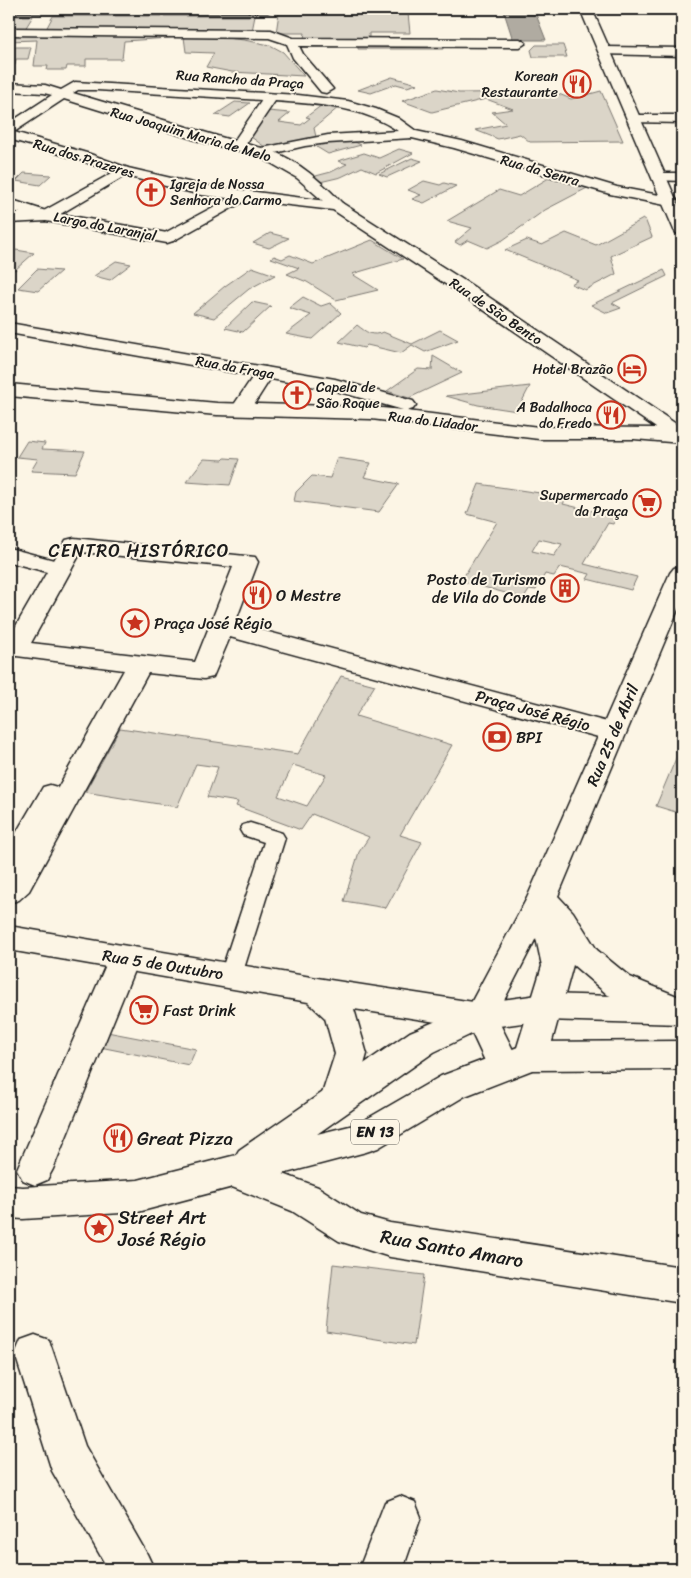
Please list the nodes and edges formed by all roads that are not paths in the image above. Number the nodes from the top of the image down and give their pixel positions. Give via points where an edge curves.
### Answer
1 (9, 9) edge
2 (44, 9) edge
3 (268, 9) edge
4 (586, 9) edge
5 (9, 31) edge
6 (292, 42) junction
7 (520, 43) dead end
8 (605, 51) junction
9 (682, 52) edge
10 (9, 87) edge
11 (326, 89) dead end
12 (61, 94) junction
13 (270, 98) junction
14 (634, 119) junction
15 (682, 119) edge
16 (9, 129) edge
17 (412, 134) junction
18 (9, 135) edge
19 (238, 146) junction
20 (262, 152) junction
21 (124, 171) junction
22 (659, 177) junction
23 (682, 177) edge
24 (243, 196) junction
25 (9, 204) edge
26 (337, 206) junction
27 (675, 208) edge
28 (46, 216) junction
29 (9, 218) edge
30 (682, 230) edge
31 (9, 328) edge
32 (265, 373) junction
33 (9, 390) edge
34 (240, 410) junction
35 (458, 422) junction
36 (681, 436) edge
37 (9, 555) edge
38 (60, 569) junction
39 (682, 573) edge
40 (221, 627) junction
41 (140, 664) junction
42 (613, 732) junction
43 (50, 792) dead end
44 (250, 830) dead end
45 (9, 861) edge
46 (9, 892) edge
47 (542, 898) junction
48 (9, 938) edge
49 (124, 958) junction
50 (231, 975) junction
51 (317, 991) junction
52 (545, 1008) junction
53 (682, 1011) edge
54 (480, 1016) junction
55 (682, 1055) edge
56 (518, 1061) junction
57 (336, 1100) junction
58 (35, 1170) dead end
59 (235, 1172) junction
60 (9, 1202) edge
61 (682, 1285) edge
62 (35, 1354) dead end
63 (400, 1517) dead end
64 (132, 1569) edge
65 (380, 1569) edge

1 - 2 street
2 - 3 street
4 - 8 street
5 - 6 street via 271,34
6 - 7 street
6 - 11 street via 298,55
8 - 9 street
8 - 14 street
10 - 12 street, Rua Joaquim Maria de Melo via 45,89
12 - 13 street, Rua Rancho da Praça via 75,86 97,86
12 - 16 street, Rua Rancho da Praça
12 - 19 street, Rua Joaquim Maria de Melo via 214,142
13 - 17 street, Rua Rancho da Praça via 313,100 346,106 395,122
13 - 19 street
14 - 15 street
14 - 22 street
17 - 20 street via 328,139
17 - 27 street, Rua da Senra via 457,144
18 - 21 street, Rua dos Prazeres
19 - 20 street, Rua Joaquim Maria de Melo
20 - 26 street, Rua Joaquim Maria de Melo via 295,170 326,193
21 - 24 street, Rua dos Prazeres via 201,190
21 - 28 street
22 - 23 street
22 - 27 street
24 - 26 street, Rua dos Prazeres
24 - 28 street, Largo do Laranjal via 167,238
25 - 28 street
26 - 36 street, Rua de São Bento
27 - 30 street
28 - 29 street
31 - 32 street, Rua da Fraga
32 - 34 street
32 - 35 street, Rua da Fraga via 383,397
33 - 34 street, Rua do Lidador
34 - 35 street, Rua do Lidador via 371,413
35 - 36 street, Rua do Lidador via 538,433
37 - 38 street
38 - 40 street via 74,545 247,562
38 - 41 street via 15,649
39 - 42 street, Rua 25 de Abril
40 - 41 street via 204,671
40 - 42 street, Praça José Régio
41 - 46 street via 19,883
42 - 47 street, Rua 25 de Abril
43 - 45 lane
44 - 50 lane via 275,838
47 - 52 street via 558,966
47 - 53 street via 562,920 592,965 619,986
47 - 54 street, Rua 25 de Abril
48 - 49 street, Rua 5 de Outubro
49 - 50 street, Rua 5 de Outubro
49 - 58 street
50 - 51 street, Rua 5 de Outubro
51 - 54 street, Rua 5 de Outubro
51 - 57 street via 339,1012 351,1054
52 - 53 street, Rua 5 de Outubro / EN 13
52 - 54 street, Rua 5 de Outubro / EN 13
52 - 56 street
54 - 56 street
54 - 57 street, Rua 5 de Outubro / EN 13 via 422,1042
55 - 56 street, EN 13
56 - 59 street, EN 13 via 454,1086 366,1137
57 - 59 street, Rua 5 de Outubro / EN 13
59 - 60 street, EN 13 via 138,1196
59 - 61 street, Rua Santo Amaro via 305,1198 352,1229 390,1240
62 - 64 street via 67,1456
63 - 65 street

